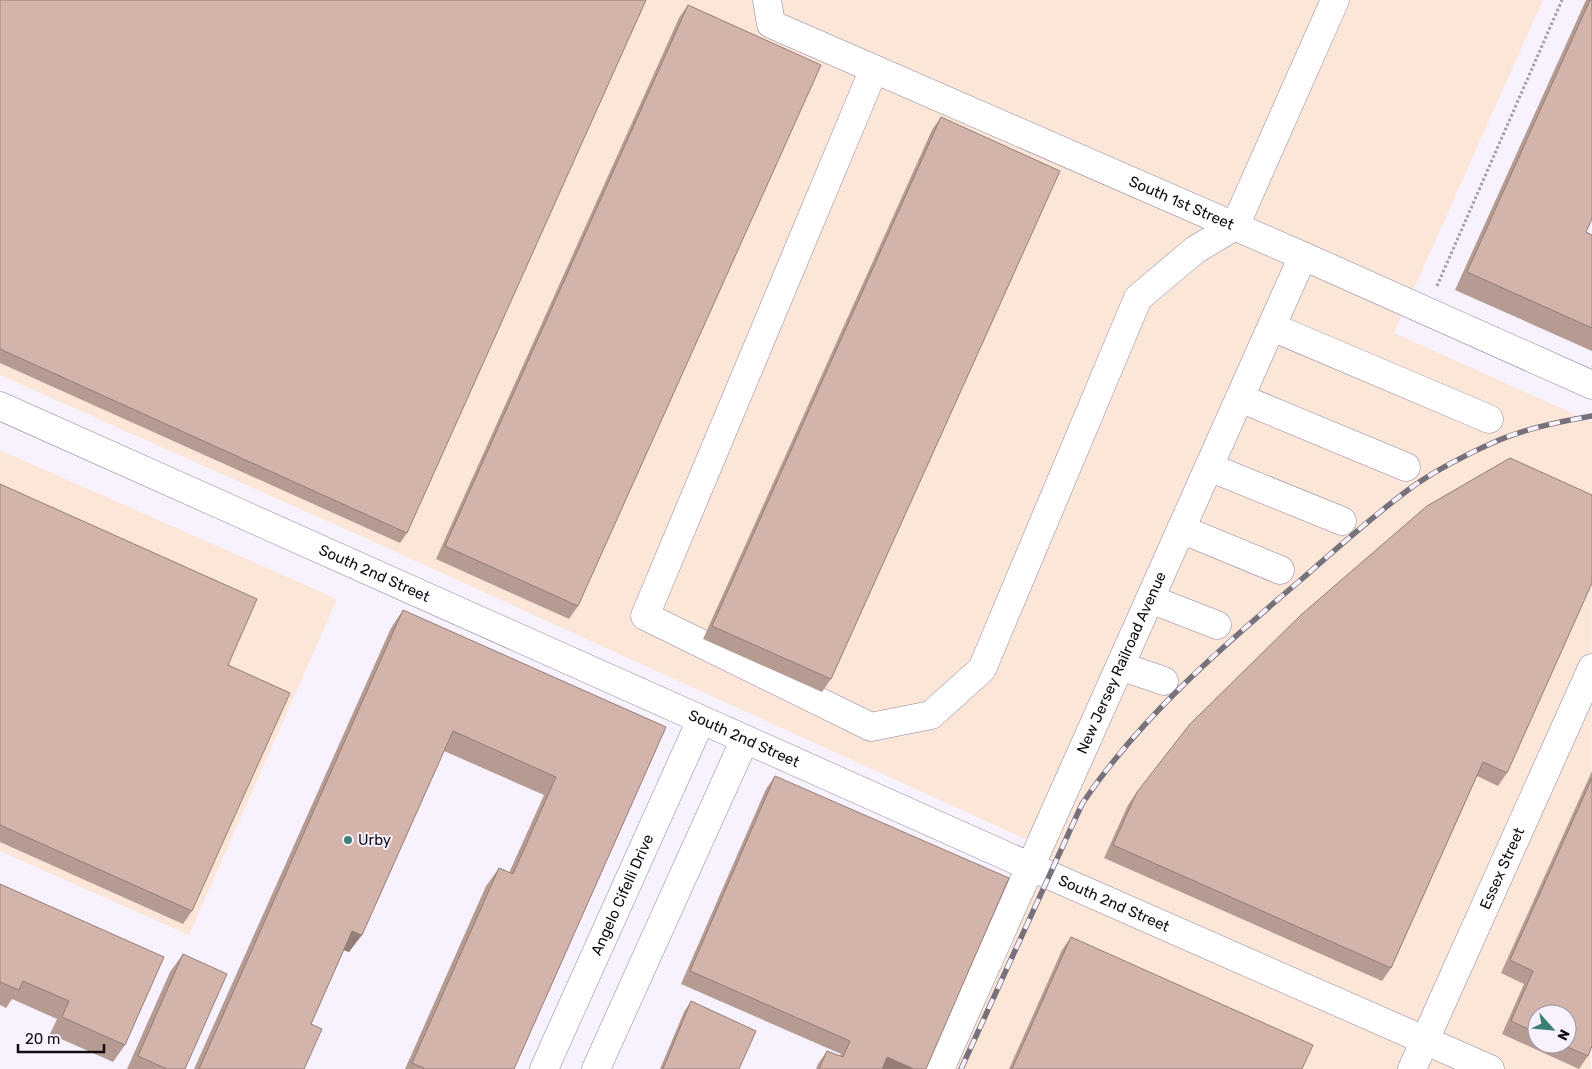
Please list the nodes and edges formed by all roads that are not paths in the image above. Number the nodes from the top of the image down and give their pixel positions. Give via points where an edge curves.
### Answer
1 (1335, 0) edge
2 (769, 12) edge
3 (874, 69) junction
4 (1234, 226) junction
5 (1304, 256) junction
6 (1272, 327) junction
7 (1592, 386) edge
8 (1240, 398) junction
9 (0, 406) edge
10 (1489, 419) dead end
11 (1209, 467) junction
12 (1406, 467) dead end
13 (1342, 520) dead end
14 (1182, 529) junction
15 (1280, 570) dead end
16 (1150, 600) junction
17 (1217, 625) dead end
18 (1120, 666) junction
19 (1592, 668) edge
20 (1164, 681) dead end
21 (701, 720) junction
22 (745, 739) junction
23 (1031, 866) junction
24 (1425, 1039) junction
25 (544, 1069) edge
26 (596, 1069) edge
27 (940, 1069) edge
28 (1412, 1069) edge
29 (1490, 1069) edge

1 - 4 street
2 - 3 street, South 1st Street
3 - 4 street, South 1st Street
3 - 4 street via 644,616 871,727 931,715 982,669 1138,298 1196,250
4 - 5 street, South 1st Street
5 - 6 street, New Jersey Railroad Avenue
5 - 7 street, South 1st Street
6 - 8 street, New Jersey Railroad Avenue
6 - 10 street
8 - 11 street, New Jersey Railroad Avenue
8 - 12 street
9 - 21 street, South 2nd Street
11 - 13 street
11 - 14 street, New Jersey Railroad Avenue
14 - 15 street
14 - 16 street, New Jersey Railroad Avenue
16 - 17 street
16 - 18 street, New Jersey Railroad Avenue
18 - 20 street
18 - 23 street, New Jersey Railroad Avenue
19 - 24 street, Essex Street
21 - 22 street, South 2nd Street
21 - 25 street, Angelo Cifelli Drive
22 - 23 street, South 2nd Street
22 - 26 street
23 - 24 street, South 2nd Street
23 - 27 street, New Jersey Railroad Avenue
24 - 28 street, Essex Street
24 - 29 street, South 2nd Street

